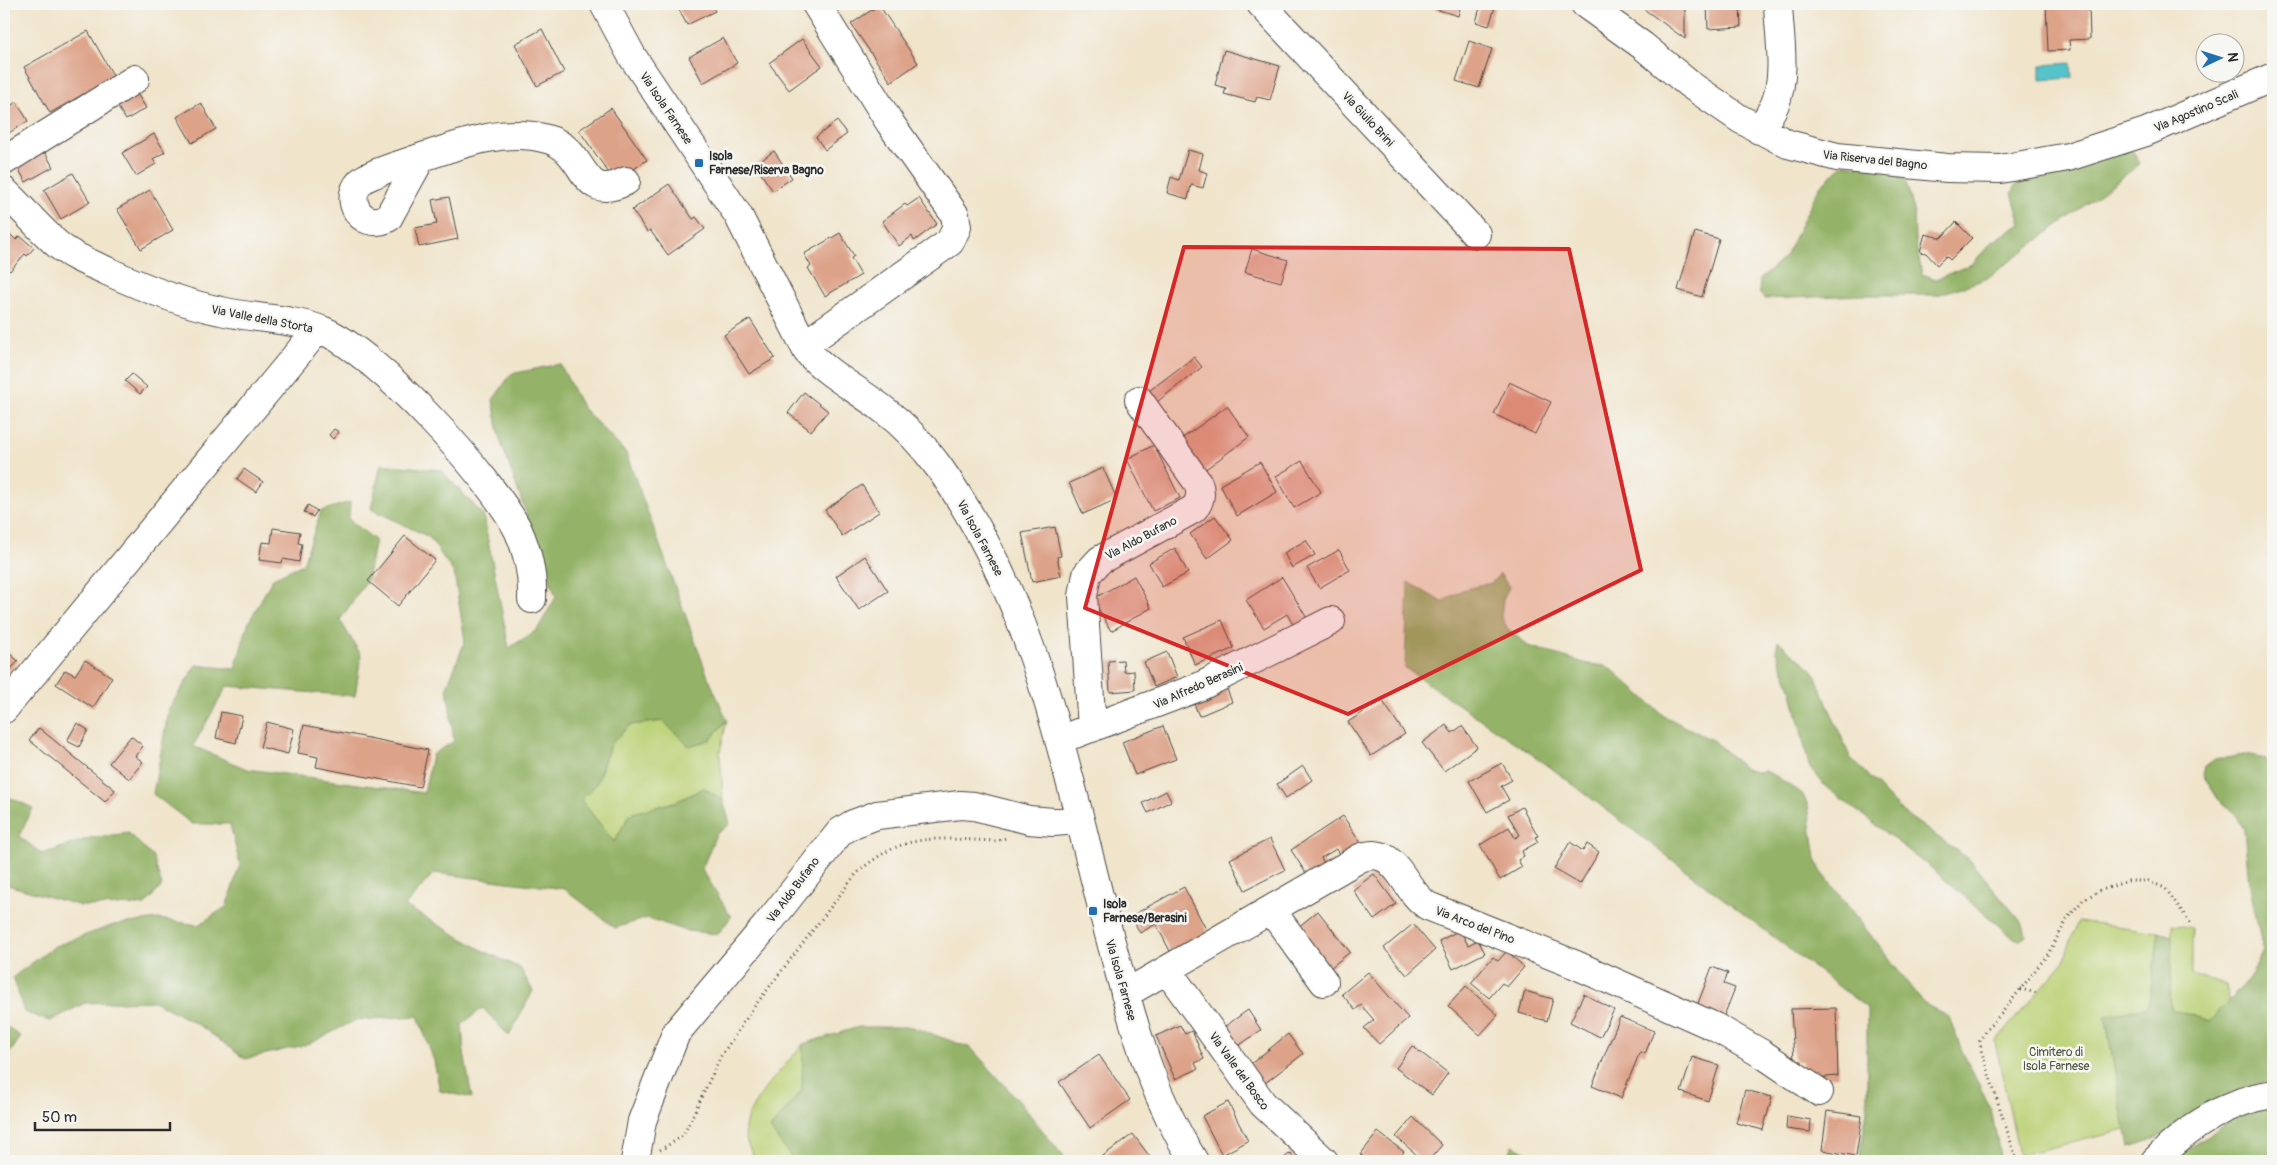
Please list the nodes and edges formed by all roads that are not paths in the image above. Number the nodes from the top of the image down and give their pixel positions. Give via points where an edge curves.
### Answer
1 (604, 4) edge
2 (816, 4) edge
3 (1261, 4) edge
4 (1585, 4) edge
5 (1778, 4) edge
6 (2273, 77) edge
7 (135, 79) dead end
8 (1759, 130) junction
9 (2146, 132) joint
10 (421, 158) dead end
11 (4, 161) edge
12 (626, 181) dead end
13 (4, 191) edge
14 (1476, 234) dead end
15 (318, 329) junction
16 (804, 345) junction
17 (1138, 400) dead end
18 (532, 599) dead end
19 (1331, 621) dead end
20 (4, 710) edge
21 (1092, 728) junction
22 (1060, 740) junction
23 (1080, 820) junction
24 (1271, 910) junction
25 (1167, 970) junction
26 (1324, 982) dead end
27 (1125, 994) junction
28 (1819, 1092) dead end
29 (2273, 1094) edge
30 (635, 1158) edge
31 (1194, 1161) edge
32 (1324, 1161) edge
33 (2155, 1161) edge

1 - 16 street, Via Isola Farnese via 632,56 738,215
2 - 16 street via 890,123 955,216 958,227 950,242
3 - 14 street, Via Giulio Brini
4 - 8 street, Via Riserva del Bagno via 1689,84
5 - 8 street via 1779,91
6 - 9 street, Via Agostino Scali
7 - 11 street
8 - 9 street, Via Riserva del Bagno via 1800,149 1837,157 1947,168 2000,169 2068,157
10 - 12 street via 451,146 479,140 539,137 565,146 598,187 610,188
13 - 15 street, Via Valle della Storta via 75,257 159,294 203,308
15 - 18 street, Via Valle della Storta via 348,345 384,374 450,441 498,498 518,530 527,553
15 - 20 street
16 - 22 street, Via Isola Farnese via 818,362 900,424 925,449 950,484 982,538 1008,592 1041,678
17 - 21 street, Via Aldo Bufano via 1198,483 1200,492 1192,510 1100,560 1087,574 1083,596
19 - 21 street, Via Alfredo Berasini via 1199,687
21 - 22 street, Via Alfredo Berasini
22 - 23 street, Via Isola Farnese
23 - 27 street, Via Isola Farnese
23 - 30 street, Via Aldo Bufano via 1029,820 960,805 877,815 840,832 676,1033 642,1121
24 - 25 street, Via Arco del Pino
24 - 26 street
24 - 28 street, Via Arco del Pino via 1360,858 1382,855 1390,860 1410,890 1428,906 1559,958 1715,1028 1759,1051
25 - 27 street, Via Arco del Pino
25 - 32 street, Via Valle del Bosco via 1263,1104
27 - 31 street, Via Isola Farnese via 1159,1098
29 - 33 street via 2250,1098 2217,1113 2182,1134

